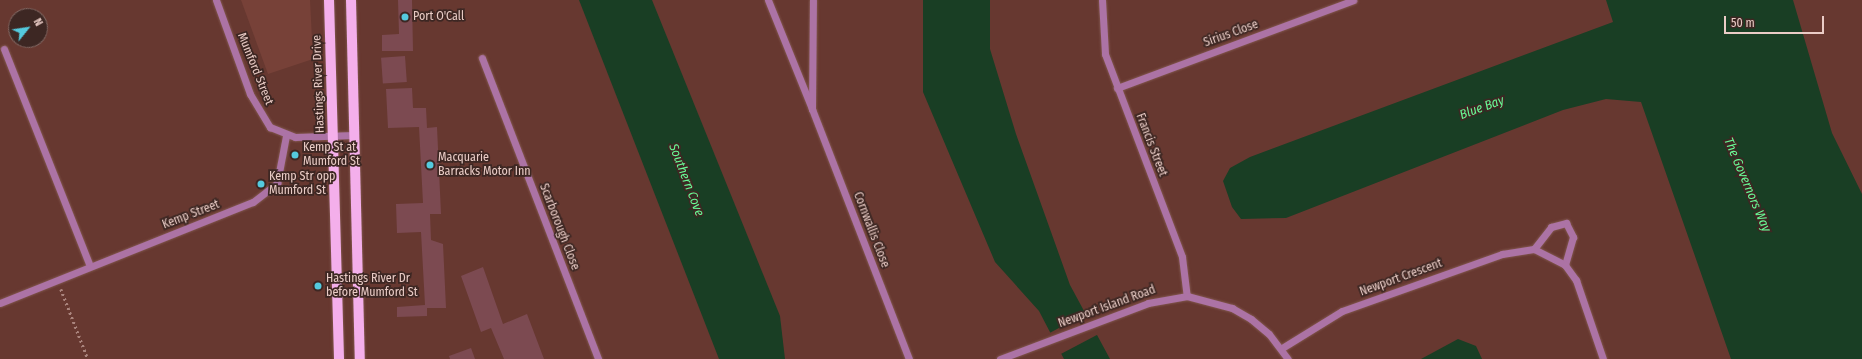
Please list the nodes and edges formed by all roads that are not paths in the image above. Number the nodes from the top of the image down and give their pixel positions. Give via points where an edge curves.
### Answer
1 (216, 0) edge
2 (329, 0) edge
3 (351, 0) edge
4 (768, 0) edge
5 (813, 0) edge
6 (1102, 0) edge
7 (1353, 0) edge
8 (4, 49) dead end
9 (482, 58) dead end
10 (1117, 88) junction
11 (812, 109) junction
12 (354, 135) junction
13 (286, 136) junction
14 (333, 136) junction
15 (1534, 250) junction
16 (1565, 265) junction
17 (90, 266) junction
18 (1187, 296) junction
19 (0, 303) edge
20 (1282, 348) junction
21 (339, 359) edge
22 (360, 359) edge
23 (598, 359) edge
24 (909, 359) edge
25 (1000, 359) edge
26 (1288, 359) edge
27 (1603, 359) edge

1 - 13 street, Mumford Street via 250,94 270,127
2 - 14 main road, Hastings River Drive
3 - 12 main road
4 - 11 street, Cornwallis Close
5 - 11 street, Cornwallis Close
6 - 10 street, Francis Street via 1102,42
7 - 10 street, Sirius Close
8 - 17 street
9 - 23 street, Scarborough Close
10 - 18 street, Francis Street via 1182,257
11 - 24 street, Cornwallis Close
12 - 14 street
12 - 22 main road
13 - 14 street
13 - 17 street, Kemp Street via 277,183 270,191 250,204
14 - 21 main road, Hastings River Drive
15 - 16 street
15 - 16 street via 1551,227 1566,223 1573,237
15 - 20 street, Newport Crescent via 1502,254 1342,311
16 - 27 street via 1576,280
17 - 19 street, Kemp Street
18 - 20 street, Newport Island Road via 1232,308 1251,319
18 - 25 street, Newport Island Road via 1169,297
20 - 26 street, Newport Island Road

